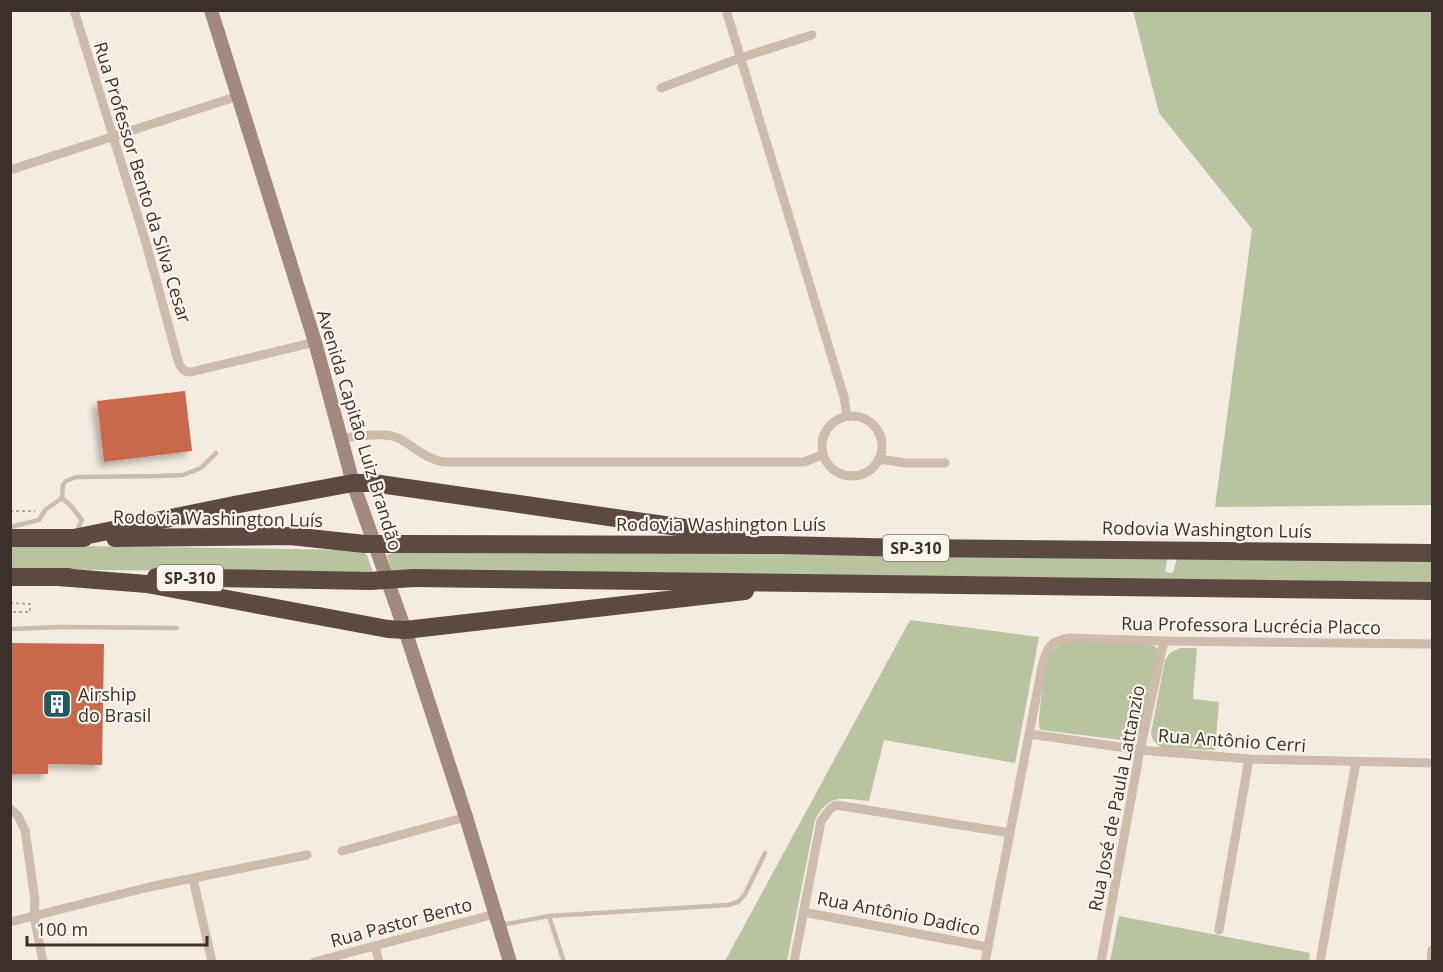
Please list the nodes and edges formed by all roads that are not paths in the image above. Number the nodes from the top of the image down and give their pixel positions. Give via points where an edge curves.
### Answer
1 (74, 10) edge
2 (212, 10) edge
3 (726, 10) edge
4 (812, 35) dead end
5 (740, 58) junction
6 (661, 88) dead end
7 (238, 96) junction
8 (112, 136) junction
9 (10, 170) edge
10 (315, 342) junction
11 (847, 416) junction
12 (341, 438) junction
13 (216, 453) dead end
14 (822, 455) junction
15 (879, 459) junction
16 (945, 463) dead end
17 (353, 483) junction
18 (62, 498) junction
19 (10, 527) edge
20 (10, 538) edge
21 (74, 538) junction
22 (780, 545) junction
23 (1432, 553) edge
24 (10, 577) edge
25 (58, 578) junction
26 (815, 583) junction
27 (1347, 590) junction
28 (1432, 591) edge
29 (1432, 599) edge
30 (177, 628) dead end
31 (10, 629) edge
32 (405, 630) junction
33 (1164, 641) junction
34 (1432, 644) edge
35 (1030, 734) junction
36 (1140, 750) junction
37 (1249, 759) junction
38 (1356, 762) junction
39 (1432, 763) edge
40 (10, 809) edge
41 (466, 817) junction
42 (1010, 833) junction
43 (342, 850) dead end
44 (765, 853) dead end
45 (307, 855) dead end
46 (194, 879) junction
47 (803, 912) junction
48 (34, 916) junction
49 (549, 916) junction
50 (497, 920) junction
51 (10, 922) edge
52 (1219, 930) dead end
53 (375, 946) junction
54 (988, 947) junction
55 (1432, 950) edge
56 (43, 962) edge
57 (212, 962) edge
58 (314, 962) edge
59 (379, 962) edge
60 (510, 962) edge
61 (564, 962) edge
62 (794, 962) edge
63 (985, 962) edge
64 (1101, 962) edge
65 (1320, 962) edge
66 (1431, 962) edge

1 - 8 street, Rua Professor Bento da Silva Cesar
2 - 7 main road, Avenida Capitão Luiz Brandão
3 - 5 street
4 - 5 street
5 - 6 street
5 - 11 street
7 - 8 street
7 - 10 main road, Avenida Capitão Luiz Brandão
8 - 9 street
8 - 10 street, Rua Professor Bento da Silva Cesar via 179,364 186,372
10 - 12 main road, Avenida Capitão Luiz Brandão
11 - 14 street via 833,422 824,433
11 - 15 street via 862,417 874,425 882,445
12 - 14 street via 396,437 433,460 444,462 804,462
12 - 17 main road, Avenida Capitão Luiz Brandão
13 - 18 lane via 201,468 183,475 76,477 63,485
14 - 15 street via 835,472 849,477 864,475
15 - 16 street
17 - 21 highway
17 - 22 highway via 692,529
17 - 32 main road, Avenida Capitão Luiz Brandão
18 - 19 lane via 45,510 39,520
18 - 21 lane via 82,520
20 - 21 highway, Rodovia Washington Luís / SP-310
21 - 22 highway, Rodovia Washington Luís / SP-310, bridge via 290,536 365,544
22 - 23 highway, Rodovia Washington Luís / SP-310
24 - 25 highway, SP-310
25 - 26 highway, SP-310, bridge
25 - 32 highway via 147,584
26 - 27 highway, SP-310
26 - 32 highway
27 - 28 highway, SP-310
27 - 29 highway
30 - 31 lane
32 - 41 main road, Avenida Capitão Luiz Brandão
33 - 34 street, Rua Professora Lucrécia Placco
33 - 35 street, Rua Professora Lucrécia Placco via 1069,638 1053,643 1043,662
33 - 36 street, Rua José de Paula Lattanzio
35 - 36 street, Rua Antônio Cerri
35 - 42 street
36 - 37 street, Rua Antônio Cerri
36 - 64 street, Rua José de Paula Lattanzio
37 - 38 street, Rua Antônio Cerri
37 - 52 street
38 - 39 street, Rua Antônio Cerri
38 - 65 street
40 - 48 street via 25,830
41 - 43 street
41 - 50 main road, Avenida Capitão Luiz Brandão
42 - 47 street via 836,805 821,821
42 - 54 street
44 - 49 lane via 745,894 728,905
45 - 46 street
46 - 48 street
46 - 57 street
47 - 54 street, Rua Antônio Dadico
47 - 62 street
48 - 51 street
48 - 56 street
49 - 50 lane
49 - 61 lane
50 - 53 street, Rua Pastor Bento
50 - 60 main road, Avenida Capitão Luiz Brandão
53 - 58 street, Rua Pastor Bento
53 - 59 street
54 - 63 street
55 - 66 street

